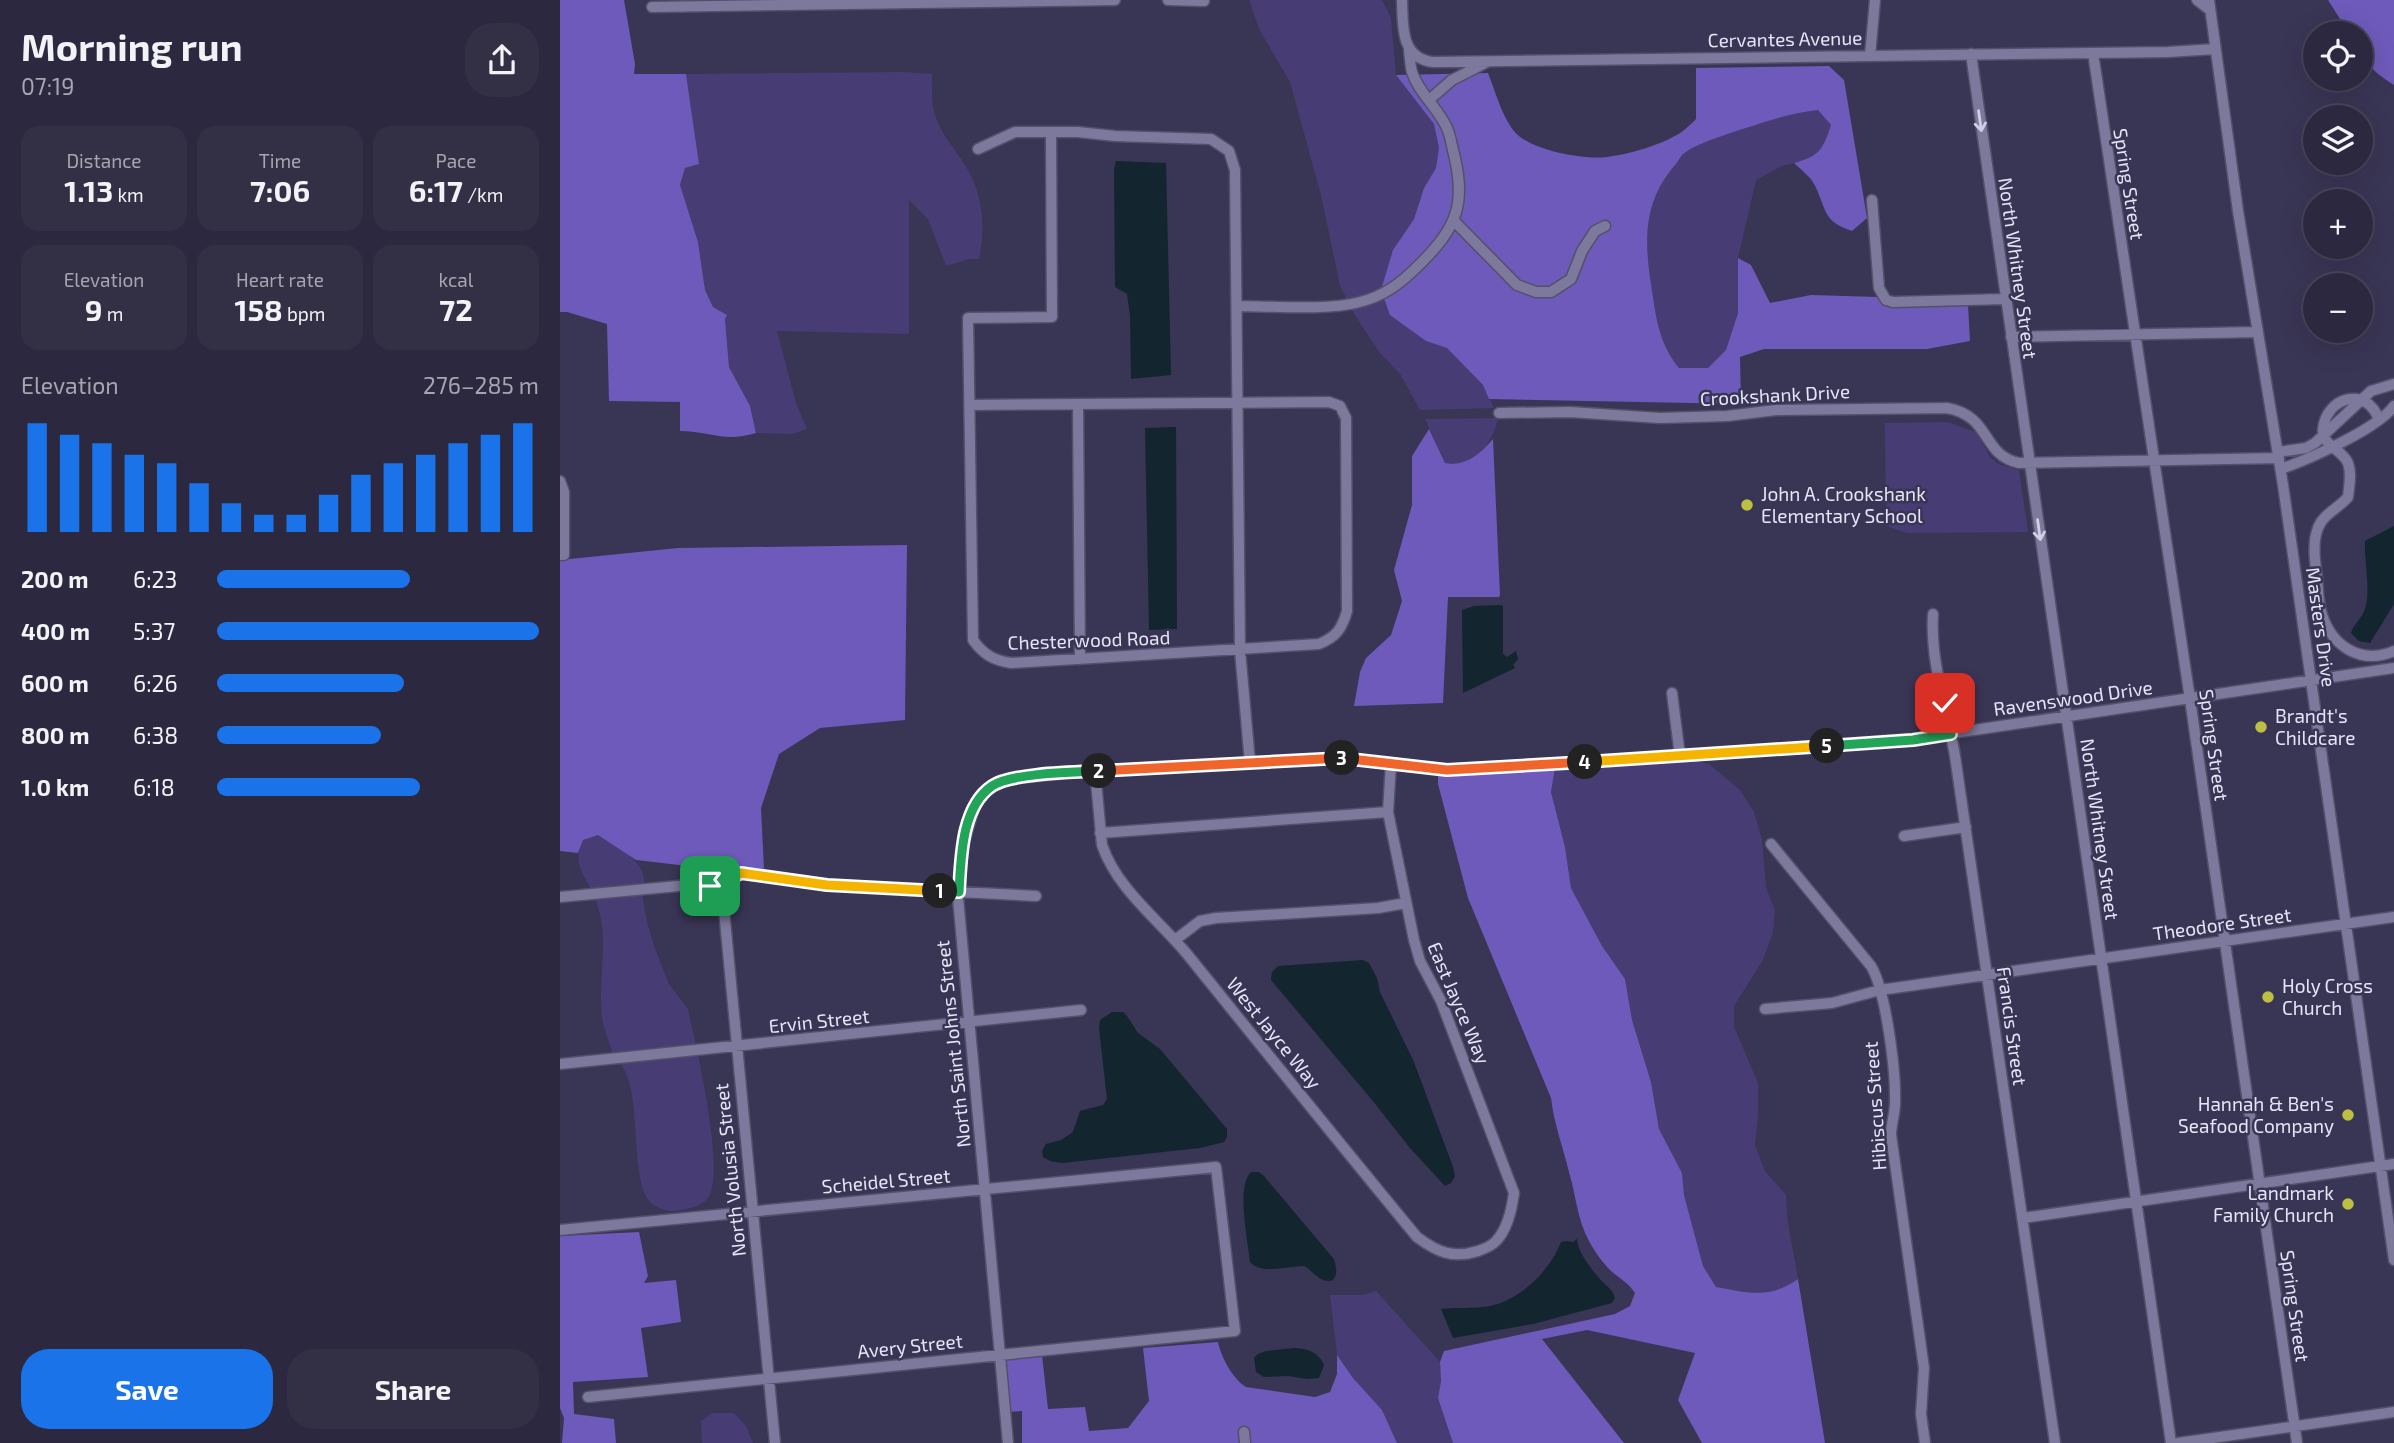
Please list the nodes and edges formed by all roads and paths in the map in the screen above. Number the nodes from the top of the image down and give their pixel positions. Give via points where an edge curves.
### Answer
1 (1115, 0) edge
2 (1168, 0) edge
3 (1402, 0) edge
4 (1875, 0) edge
5 (2197, 0) edge
6 (1204, 1) edge
7 (960, 2) edge
8 (689, 3) edge
9 (2209, 5) edge
10 (652, 7) dead end
11 (2215, 49) junction
12 (1409, 50) junction
13 (2092, 53) junction
14 (1971, 54) junction
15 (1870, 56) junction
16 (1490, 60) junction
17 (1429, 100) junction
18 (1051, 132) junction
19 (978, 149) dead end
20 (1872, 200) dead end
21 (1454, 221) junction
22 (1605, 226) dead end
23 (2005, 299) junction
24 (1237, 306) junction
25 (2257, 332) junction
26 (2135, 334) junction
27 (2011, 337) junction
28 (2394, 383) edge
29 (2361, 399) junction
30 (1237, 403) junction
31 (970, 405) junction
32 (1078, 405) junction
33 (2394, 407) edge
34 (1499, 413) dead end
35 (2379, 420) junction
36 (2323, 437) junction
37 (2333, 447) junction
38 (2279, 455) junction
39 (2153, 460) junction
40 (2029, 463) junction
41 (2281, 469) junction
42 (560, 481) edge
43 (560, 555) edge
44 (1933, 614) dead end
45 (1240, 650) junction
46 (2394, 651) edge
47 (1080, 659) junction
48 (2394, 668) edge
49 (2311, 681) junction
50 (1672, 693) dead end
51 (2190, 699) junction
52 (2066, 717) junction
53 (1951, 734) junction
54 (1681, 757) junction
55 (1250, 763) junction
56 (1391, 764) junction
57 (1095, 771) junction
58 (1388, 812) junction
59 (1966, 827) junction
60 (1100, 833) junction
61 (1904, 836) dead end
62 (1771, 844) dead end
63 (959, 892) junction
64 (721, 893) junction
65 (1036, 896) dead end
66 (560, 897) edge
67 (1406, 903) junction
68 (2394, 917) edge
69 (2345, 924) junction
70 (1175, 940) junction
71 (2225, 941) junction
72 (2102, 959) junction
73 (1987, 975) junction
74 (1880, 990) junction
75 (1081, 1010) dead end
76 (1765, 1010) dead end
77 (969, 1023) junction
78 (736, 1047) junction
79 (560, 1064) edge
80 (2394, 1164) edge
81 (2380, 1166) junction
82 (2260, 1183) junction
83 (985, 1189) junction
84 (2136, 1201) junction
85 (752, 1212) junction
86 (2023, 1218) junction
87 (560, 1230) edge
88 (1491, 1244) joint
89 (2394, 1260) edge
90 (1236, 1331) joint
91 (999, 1355) junction
92 (769, 1378) junction
93 (588, 1397) dead end
94 (2394, 1412) edge
95 (2294, 1425) junction
96 (775, 1443) edge
97 (1008, 1443) edge
98 (1925, 1443) edge
99 (2054, 1443) edge
100 (2171, 1443) edge
101 (2178, 1443) edge
102 (2297, 1443) edge

1 - 7 street
2 - 6 street
3 - 12 street
4 - 15 street
5 - 9 street
7 - 8 street
8 - 10 street
9 - 11 street, Masters Drive
11 - 13 street, Cervantes Avenue
11 - 25 street, Masters Drive
12 - 16 street, Cervantes Avenue via 1428,61
12 - 17 street via 1412,72
13 - 14 street, Cervantes Avenue
13 - 26 street, Spring Street
14 - 15 street, Cervantes Avenue
14 -> 23 street, North Whitney Street
15 - 16 street, Cervantes Avenue
16 - 17 street via 1452,80
17 - 21 street via 1447,126 1458,167 1460,189
18 - 19 street via 1015,132
18 - 24 street via 1211,139 1229,151 1236,170
18 - 31 street, Chesterwood Road via 1052,317 968,318
20 - 23 street via 1879,288 1886,300
21 - 22 street via 1517,285 1536,292 1551,292 1571,279 1582,251 1595,231
21 - 24 street via 1440,244 1401,283 1381,295 1346,305
23 - 27 street, North Whitney Street
24 - 30 street
25 - 26 street
25 - 38 street, Masters Drive
26 - 27 street
26 - 39 street, Spring Street
27 - 40 street, North Whitney Street
28 - 29 street
29 - 35 street via 2376,411
29 - 36 street
30 - 32 street, Chesterwood Road
30 - 45 street
30 - 45 street, Chesterwood Road via 1329,402 1340,406 1346,418 1347,611 1341,629 1319,644
31 - 32 street, Chesterwood Road
31 - 47 street, Chesterwood Road via 974,640 982,653 996,661
32 - 47 street
33 - 35 street
34 - 40 street, Crookshank Drive via 1660,418 1776,410 1947,408 1977,422 2004,458
35 - 37 street
36 - 37 street
36 - 38 street via 2306,448
37 - 41 street
37 - 46 street via 2347,463 2350,478 2348,497 2318,528 2315,560 2321,612 2338,644 2349,652 2369,657
38 - 39 street
38 - 41 street, Masters Drive
39 - 40 street
39 - 51 street, Spring Street
40 -> 52 street, North Whitney Street
41 - 49 street, Masters Drive
42 - 43 street via 564,555
44 - 53 street, Francis Street via 1936,667
45 - 47 street, Chesterwood Road
45 - 55 street
48 - 49 street, Ravenswood Drive
49 - 51 street, Ravenswood Drive
49 - 69 street, Masters Drive
50 - 54 street
51 - 52 street, Ravenswood Drive
51 - 71 street, Spring Street
52 - 53 street, Ravenswood Drive
52 - 72 street, North Whitney Street
53 - 54 street, Ravenswood Drive
53 - 59 street, Francis Street
54 - 56 street, Ravenswood Drive via 1447,770
55 - 56 street, Ravenswood Drive via 1339,758
55 - 57 street, Ravenswood Drive
56 - 58 street, East Jayce Way
57 - 60 street, West Jayce Way
57 - 63 street, Ravenswood Drive via 1007,779 985,791 968,825
58 - 60 street
58 - 67 street, East Jayce Way
59 - 61 street
59 - 73 street, Francis Street
60 - 70 street, West Jayce Way via 1106,856 1121,882
62 - 74 street, Hibiscus Street via 1871,966
63 - 64 street via 827,885 741,873 728,880
63 - 65 street
63 - 77 street, North Saint Johns Street
64 - 66 street via 700,884
64 - 78 street, North Volusia Street
67 - 70 street via 1216,918 1200,921
67 - 88 street, East Jayce Way via 1420,961 1441,1001 1514,1193 1506,1224
68 - 69 street, Theodore Street
69 - 71 street, Theodore Street
69 - 81 street, Masters Drive
70 - 88 street, West Jayce Way via 1417,1237 1451,1256
71 - 72 street, Theodore Street
71 - 82 street, Spring Street
72 - 73 street, Theodore Street
72 - 84 street, North Whitney Street
73 - 74 street, Theodore Street
73 - 86 street, Francis Street
74 - 76 street, Theodore Street via 1832,1003
74 - 98 street, Hibiscus Street via 1894,1084 1891,1135 1924,1368 1921,1414
75 - 77 street, Ervin Street
77 - 78 street, Ervin Street
77 - 83 street, North Saint Johns Street
78 - 79 street, Ervin Street
78 - 85 street, North Volusia Street
80 - 81 street
81 - 82 street
81 - 89 street, Masters Drive
82 - 84 street
82 - 95 street, Spring Street
83 - 85 street, Scheidel Street
83 - 90 street, Scheidel Street via 1216,1167
83 - 91 street, North Saint Johns Street
84 - 86 street
84 - 100 street, North Whitney Street
85 - 87 street, Scheidel Street
85 - 92 street, North Volusia Street
86 - 99 street, Francis Street
90 - 91 street, Avery Street
91 - 92 street, Avery Street
91 - 97 street, North Saint Johns Street
92 - 93 street, Avery Street
92 - 96 street, North Volusia Street
94 - 95 street
95 - 101 street
95 - 102 street, Spring Street

